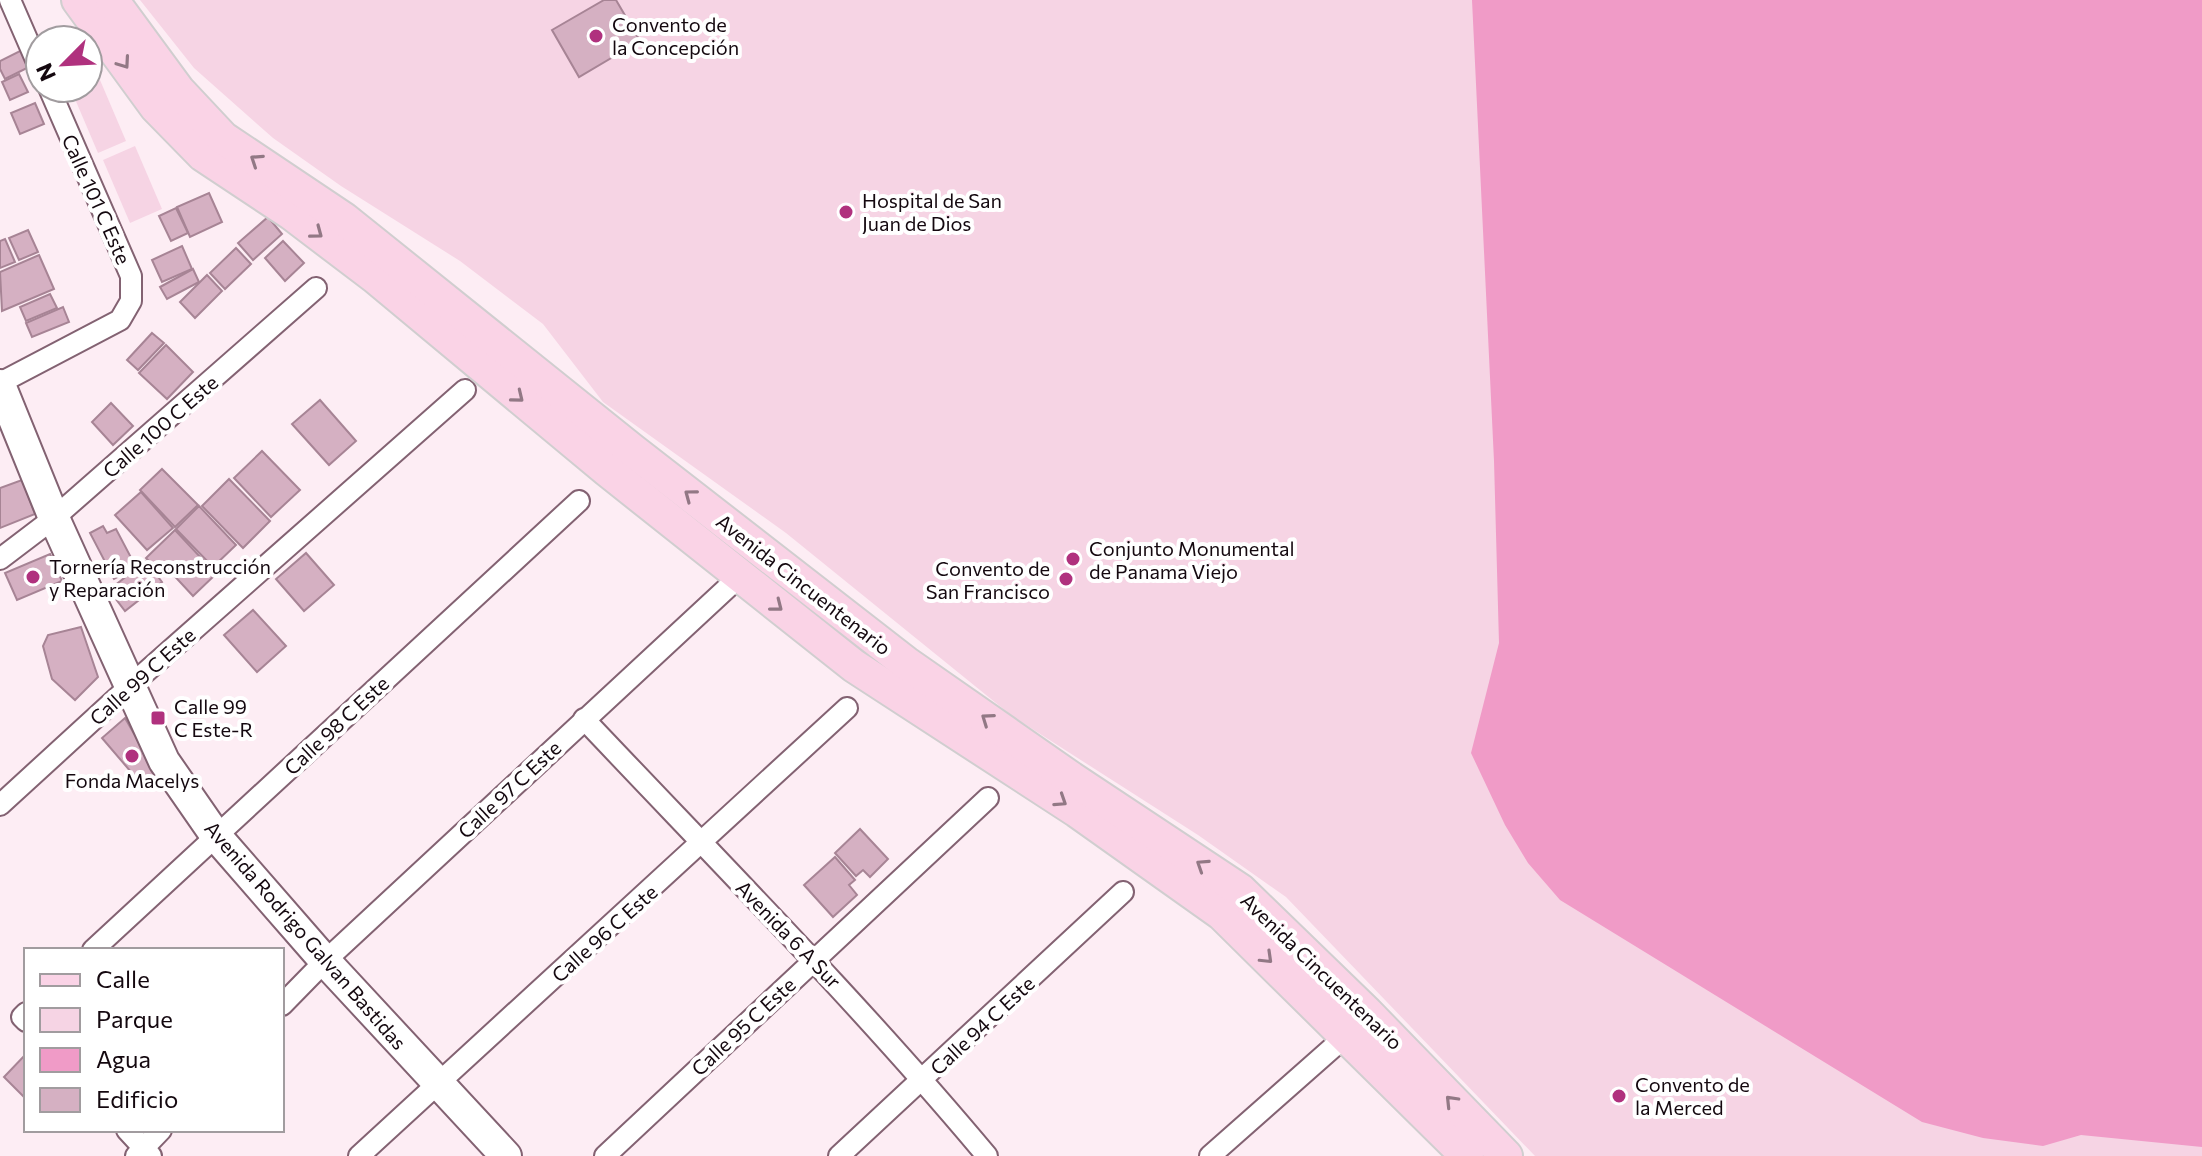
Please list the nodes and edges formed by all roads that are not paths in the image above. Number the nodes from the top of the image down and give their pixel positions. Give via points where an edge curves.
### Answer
1 (10, 0) edge
2 (78, 0) edge
3 (112, 0) edge
4 (24, 32) edge
5 (56, 104) edge
6 (316, 288) dead end
7 (0, 384) edge
8 (465, 390) dead end
9 (579, 501) dead end
10 (54, 518) junction
11 (0, 559) edge
12 (739, 577) junction
13 (131, 685) junction
14 (847, 708) dead end
15 (584, 719) junction
16 (988, 798) dead end
17 (0, 805) edge
18 (216, 836) junction
19 (702, 844) junction
20 (1123, 892) dead end
21 (95, 948) edge
22 (814, 959) junction
23 (325, 961) junction
24 (284, 1003) edge
25 (1347, 1035) junction
26 (923, 1079) junction
27 (438, 1083) junction
28 (128, 1132) edge
29 (160, 1132) edge
30 (144, 1153) edge
31 (359, 1156) edge
32 (506, 1156) edge
33 (605, 1156) edge
34 (839, 1156) edge
35 (987, 1156) edge
36 (1210, 1156) edge
37 (1467, 1156) edge
38 (1506, 1156) edge

1 - 4 street
2 -> 12 main road, Avenida Cincuentenario via 156,107 203,155 375,277
38 -> 3 main road, Avenida Cincuentenario via 1240,890 906,663 344,219 223,138 178,90
5 - 7 street, Calle 101 C Este via 131,276 131,301 120,320
6 - 10 street, Calle 100 C Este
7 - 10 street, Avenida Rodrigo Galvan Bastidas
8 - 13 street, Calle 99 C Este
9 - 18 street, Calle 98 C Este
10 - 11 street, Calle 100 C Este
10 - 13 street, Avenida Rodrigo Galvan Bastidas
12 - 15 street, Calle 97 C Este
12 -> 25 main road, Avenida Cincuentenario via 854,666 1077,811 1222,914
13 - 17 street, Calle 99 C Este
13 - 18 street, Avenida Rodrigo Galvan Bastidas via 164,761
14 - 19 street, Calle 96 C Este
15 - 19 street, Avenida 6 A Sur
15 - 23 street, Calle 97 C Este
16 - 22 street, Calle 95 C Este
18 - 21 street, Calle 98 C Este
18 - 23 street, Avenida Rodrigo Galvan Bastidas
19 - 22 street, Avenida 6 A Sur
19 - 27 street, Calle 96 C Este
20 - 26 street, Calle 94 C Este
22 - 26 street, Avenida 6 A Sur
22 - 33 street, Calle 95 C Este
23 - 24 street, Calle 97 C Este
23 - 27 street, Avenida Rodrigo Galvan Bastidas
25 - 36 street
25 - 37 main road, Avenida Cincuentenario
26 - 34 street, Calle 94 C Este
26 - 35 street, Avenida 6 A Sur
27 - 31 street, Calle 96 C Este
27 - 32 street, Avenida Rodrigo Galvan Bastidas
28 - 30 street
29 - 30 street

